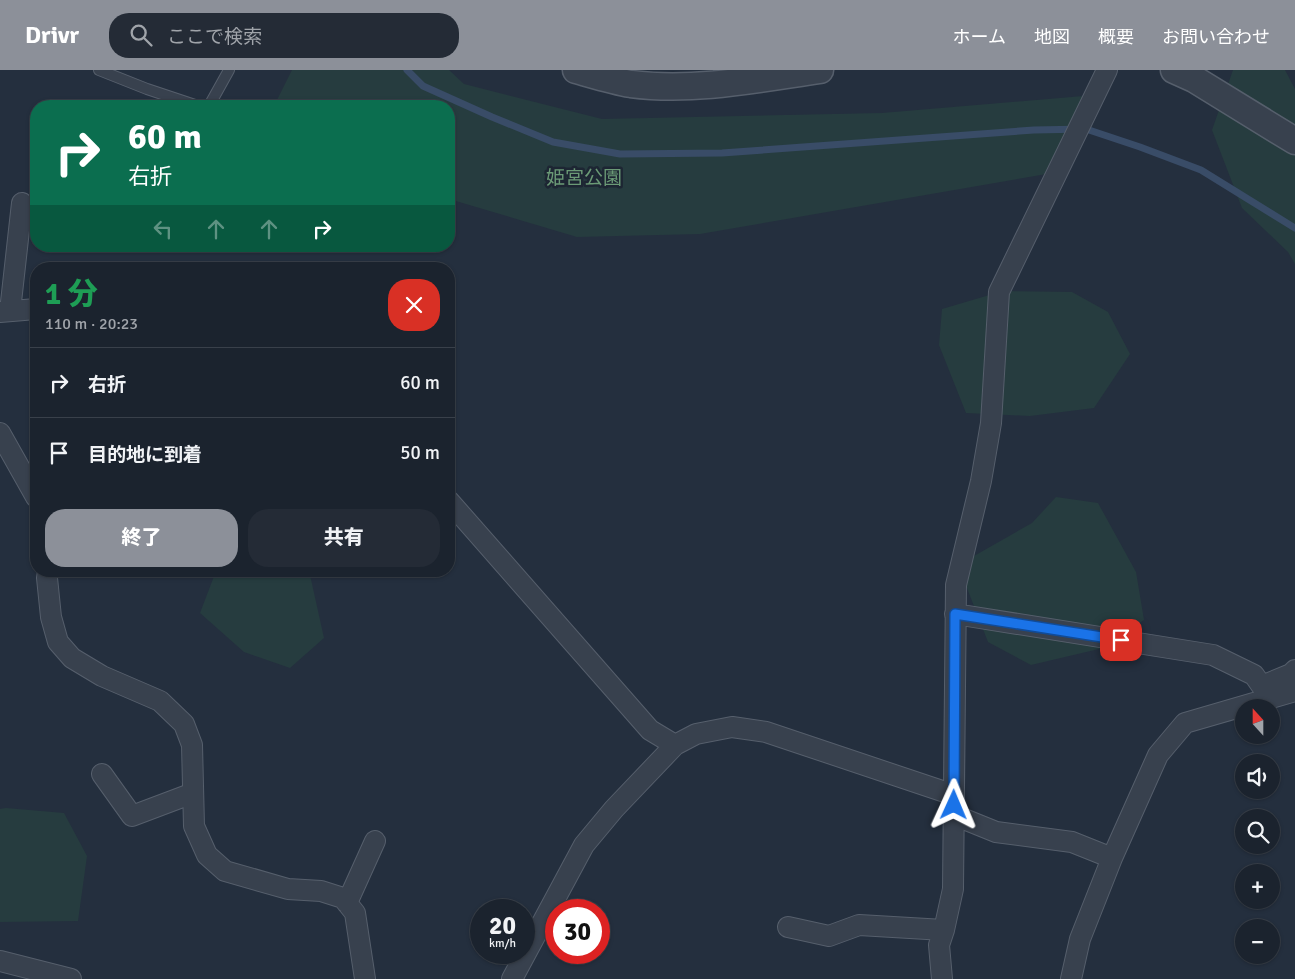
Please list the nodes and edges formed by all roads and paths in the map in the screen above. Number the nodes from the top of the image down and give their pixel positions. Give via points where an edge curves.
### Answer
1 (99, 70) edge
2 (229, 70) edge
3 (576, 70) edge
4 (820, 70) edge
5 (1107, 70) edge
6 (1174, 70) edge
7 (179, 100) edge
8 (213, 100) edge
9 (1295, 141) edge
10 (22, 203) dead end
11 (30, 309) edge
12 (5, 311) edge
13 (0, 433) edge
14 (30, 486) edge
15 (455, 508) edge
16 (47, 577) edge
17 (955, 614) junction
18 (1295, 670) edge
19 (1295, 691) edge
20 (1266, 692) junction
21 (675, 745) junction
22 (102, 774) dead end
23 (193, 793) junction
24 (954, 794) junction
25 (954, 815) junction
26 (375, 841) dead end
27 (1112, 858) junction
28 (347, 903) junction
29 (788, 927) dead end
30 (944, 930) junction
31 (0, 962) edge
32 (71, 979) edge
33 (365, 979) edge
34 (512, 979) edge
35 (942, 979) edge
36 (1071, 979) edge

1 - 7 lane
2 - 8 lane
3 - 4 street via 630,84 671,86 719,85
5 - 17 street via 1000,292 991,424 956,585
6 - 9 street
10 - 12 street
11 - 12 street
13 - 14 street
15 - 21 street via 650,730
16 - 23 street via 51,618 58,642 72,658 102,676 160,701 184,724 192,746
17 - 20 street via 1213,655 1254,675
17 - 24 street
18 - 20 street
19 - 20 street
20 - 27 street via 1185,723 1158,755
21 - 24 street via 696,734 732,728 766,732
21 - 34 street via 584,845
22 - 23 street via 132,816
23 - 28 street via 194,826 208,855 225,871 288,889 321,891 343,898
24 - 25 street
25 - 27 street via 996,832 1072,842
25 - 30 street via 952,889
26 - 28 street
27 - 36 street via 1080,939
28 - 33 street via 355,913
29 - 30 street via 829,936 860,925
30 - 35 street via 939,945
31 - 32 street

